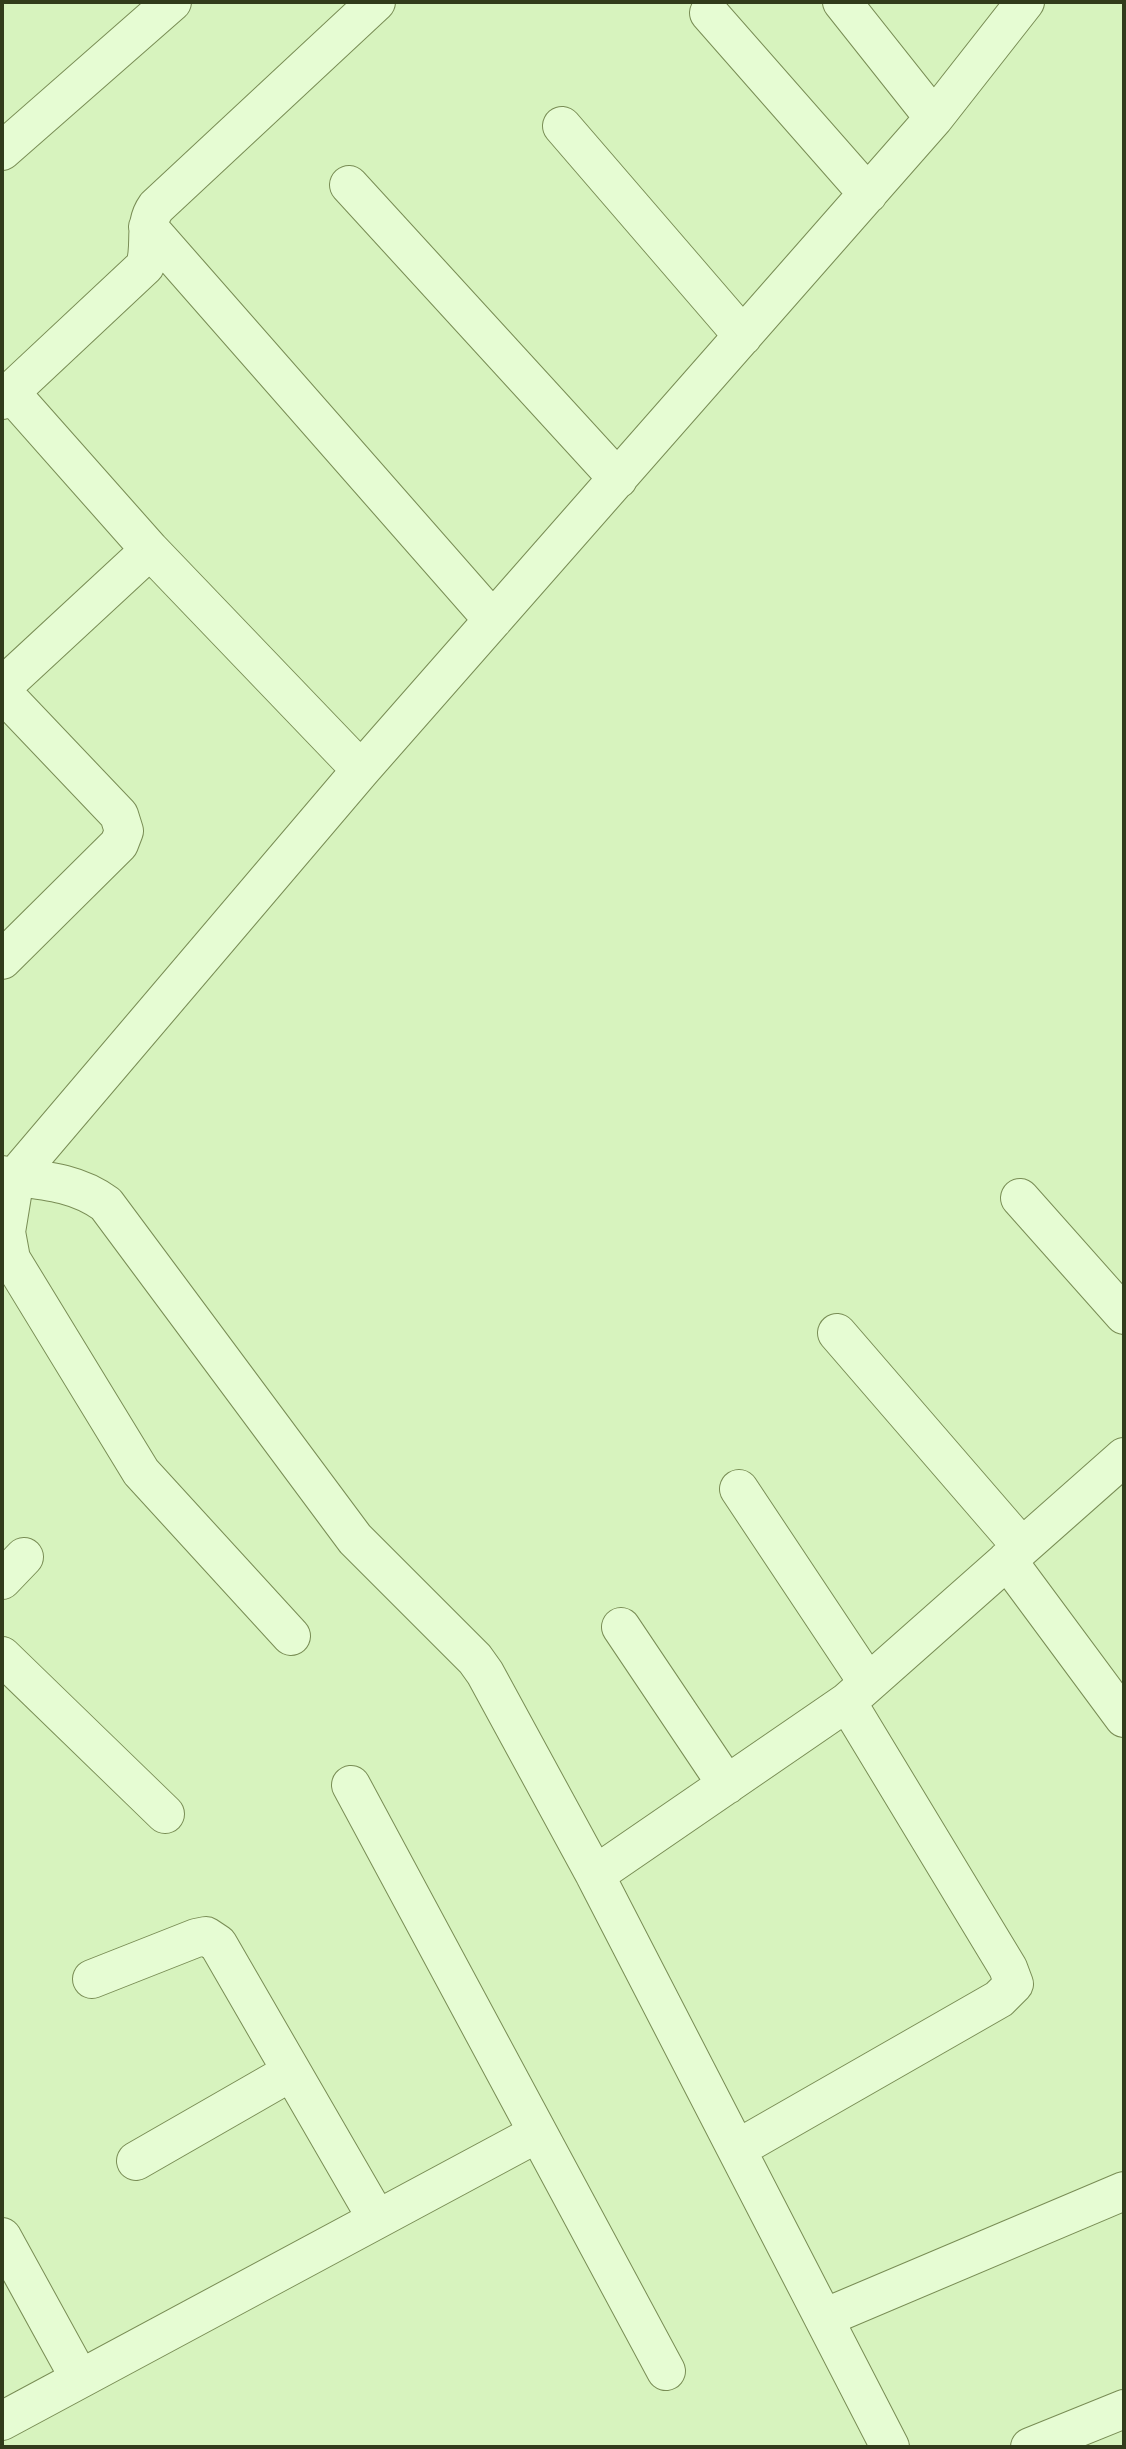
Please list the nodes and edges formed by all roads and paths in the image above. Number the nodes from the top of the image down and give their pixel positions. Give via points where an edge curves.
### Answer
1 (172, 2) edge
2 (376, 2) edge
3 (842, 2) edge
4 (1025, 2) edge
5 (709, 13) dead end
6 (934, 118) junction
7 (562, 126) dead end
8 (2, 151) edge
9 (349, 185) dead end
10 (868, 194) junction
11 (148, 226) junction
12 (743, 336) junction
13 (6, 396) edge
14 (618, 478) junction
15 (150, 550) junction
16 (493, 620) junction
17 (2, 690) edge
18 (361, 770) junction
19 (2, 961) edge
20 (9, 1176) edge
21 (1020, 1198) dead end
22 (1124, 1315) edge
23 (837, 1333) dead end
24 (1124, 1457) edge
25 (739, 1489) dead end
26 (1015, 1553) junction
27 (621, 1627) dead end
28 (291, 1636) dead end
29 (2, 1656) edge
30 (857, 1693) junction
31 (1124, 1718) edge
32 (351, 1785) dead end
33 (727, 1785) junction
34 (165, 1814) dead end
35 (595, 1875) junction
36 (92, 1979) dead end
37 (292, 2073) junction
38 (538, 2133) junction
39 (737, 2149) junction
40 (136, 2161) dead end
41 (1124, 2191) edge
42 (377, 2220) junction
43 (3, 2244) edge
44 (824, 2318) junction
45 (666, 2371) dead end
46 (80, 2379) junction
47 (1124, 2409) edge
48 (2, 2421) edge
49 (890, 2447) edge
50 (1030, 2447) edge

1 - 8 street
2 - 11 street via 156,206
3 - 6 street
4 - 6 street
5 - 10 street
6 - 10 street
7 - 12 street
9 - 14 street
10 - 12 street
11 - 13 street via 145,266
11 - 16 street
12 - 14 street
13 - 15 street
14 - 16 street
15 - 17 street
15 - 18 street
16 - 18 street
17 - 19 street via 119,815 124,831 119,844
18 - 20 street
20 - 28 street via 7,1246 141,1472
20 - 35 street via 66,1184 88,1191 106,1204 355,1539 475,1659
21 - 22 street
23 - 26 street
24 - 26 street
25 - 30 street
26 - 30 street
26 - 31 street
27 - 33 street
29 - 34 street
30 - 33 street
30 - 39 street via 1014,1984 999,1999
32 - 38 street
33 - 35 street
35 - 39 street
36 - 37 street via 206,1936 218,1944
37 - 40 street
37 - 42 street
38 - 42 street
38 - 45 street
39 - 44 street
41 - 44 street
42 - 46 street
43 - 46 street
44 - 49 street
46 - 48 street
47 - 50 street

